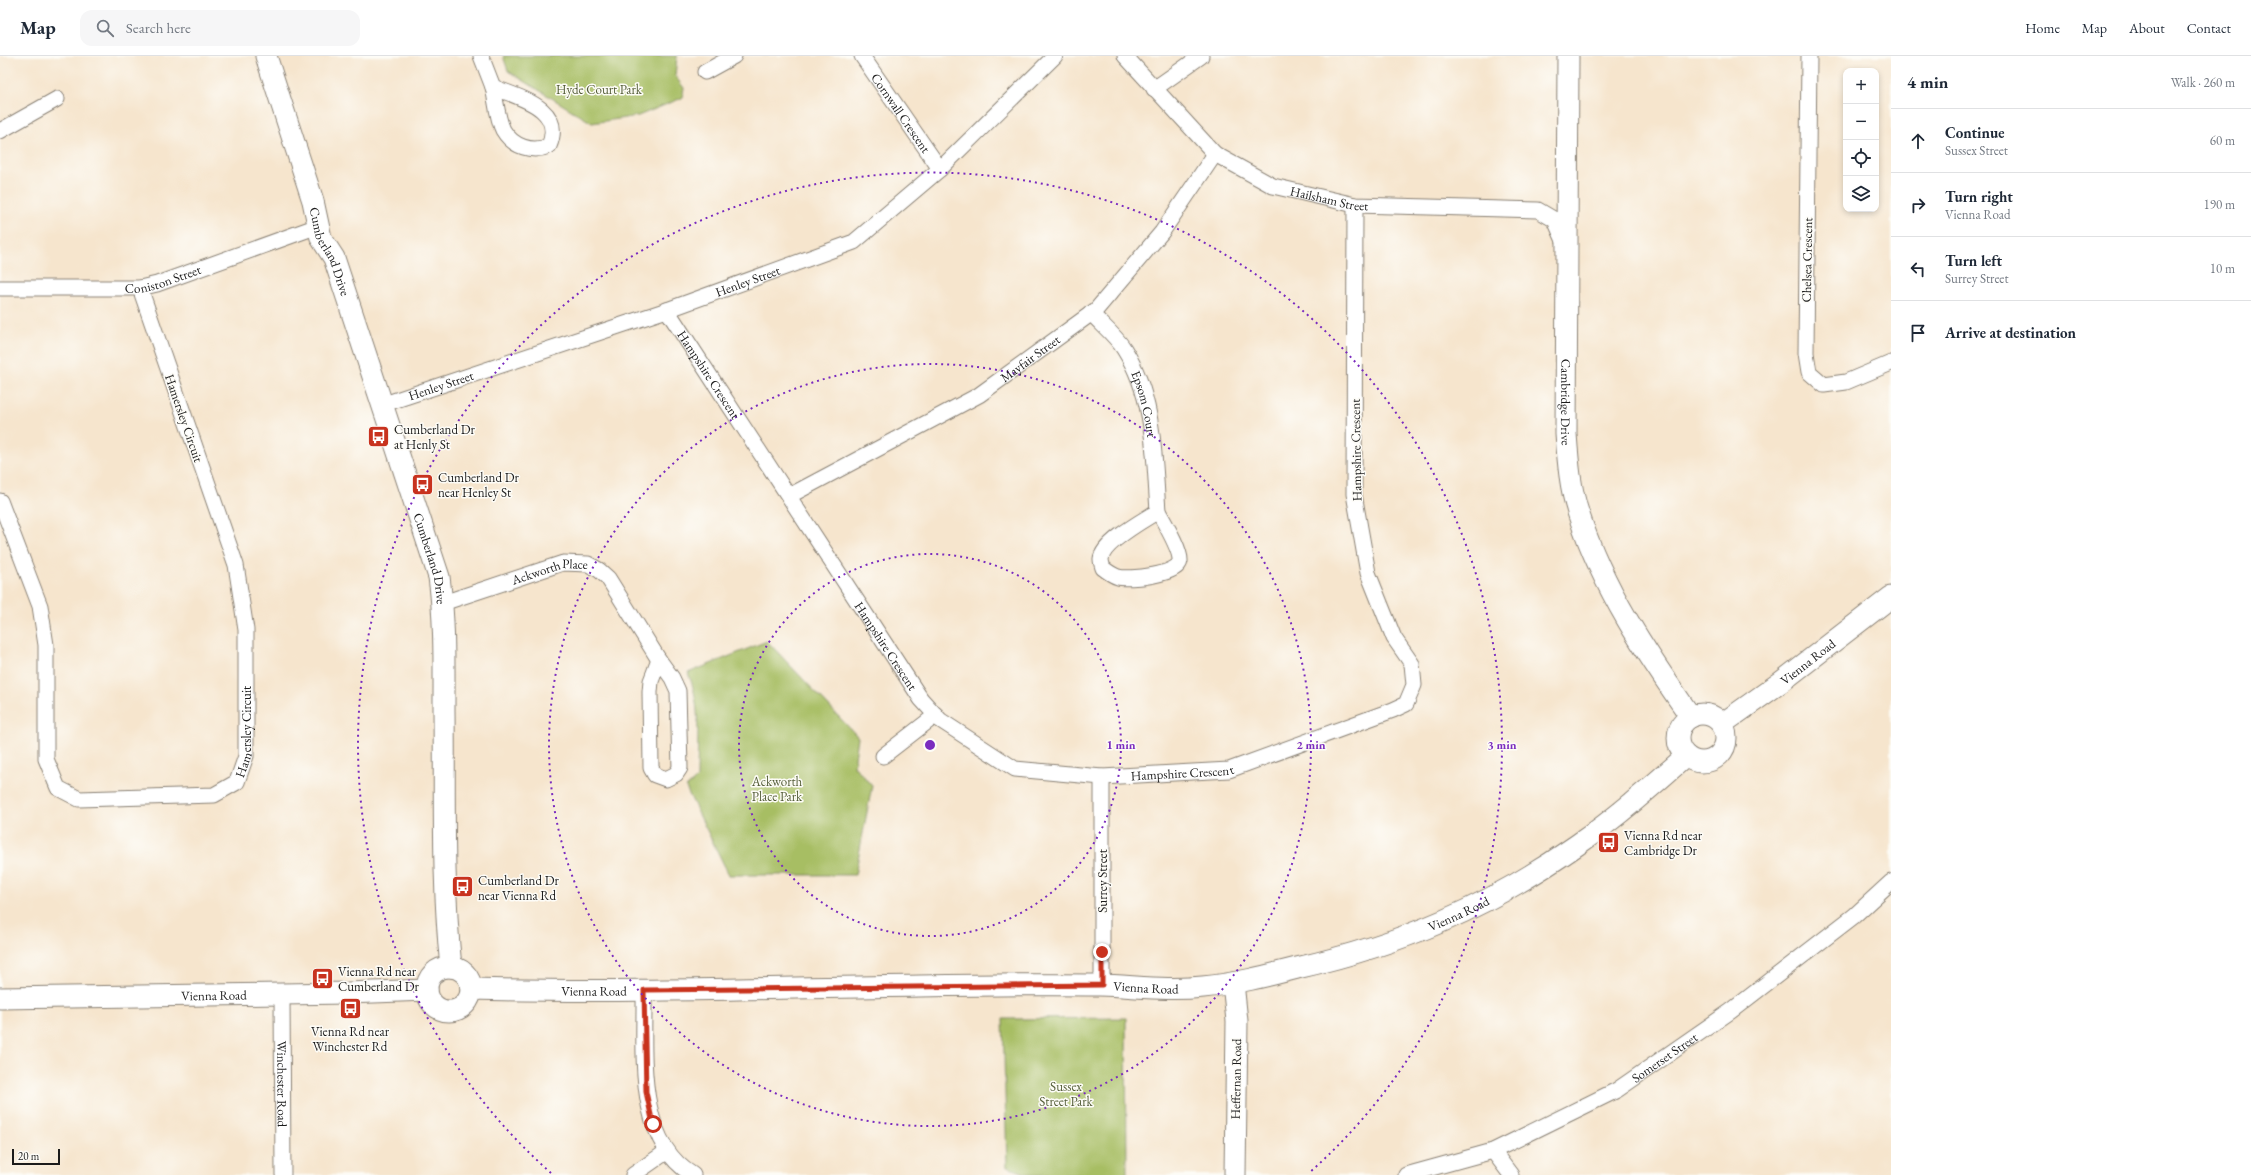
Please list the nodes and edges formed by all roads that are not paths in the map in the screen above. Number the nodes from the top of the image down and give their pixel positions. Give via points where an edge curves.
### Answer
1 (266, 56) edge
2 (481, 56) edge
3 (734, 56) edge
4 (862, 56) edge
5 (1055, 56) edge
6 (1125, 56) edge
7 (1201, 56) edge
8 (1568, 56) edge
9 (1809, 56) edge
10 (704, 72) dead end
11 (493, 87) junction
12 (1154, 89) junction
13 (57, 99) dead end
14 (0, 131) edge
15 (1215, 154) junction
16 (940, 169) junction
17 (1354, 205) junction
18 (318, 226) junction
19 (1566, 247) junction
20 (0, 288) edge
21 (140, 288) junction
22 (667, 310) junction
23 (1091, 313) junction
24 (1891, 363) edge
25 (381, 405) junction
26 (789, 496) junction
27 (0, 501) edge
28 (1158, 511) junction
29 (1891, 597) edge
30 (443, 603) junction
31 (659, 660) junction
32 (936, 715) junction
33 (1691, 717) junction
34 (1722, 724) junction
35 (883, 756) dead end
36 (1686, 756) junction
37 (1102, 777) junction
38 (1891, 882) edge
39 (451, 967) junction
40 (1234, 983) junction
41 (1102, 985) junction
42 (427, 990) junction
43 (471, 990) junction
44 (644, 990) junction
45 (282, 994) junction
46 (0, 998) edge
47 (1493, 1151) junction
48 (666, 1152) junction
49 (283, 1175) edge
50 (633, 1175) edge
51 (693, 1175) edge
52 (1235, 1175) edge
53 (1406, 1175) edge
54 (1511, 1175) edge

1 - 18 main road, Cumberland Drive via 313,201
2 - 11 street
3 - 10 street
4 - 16 street, Cornwall Crescent
5 - 16 street, Henley Street
6 - 12 street, Hailsham Street
7 - 12 street
8 - 19 main road, Cambridge Drive
9 - 24 street, Chelsea Crescent via 1806,353 1809,372 1824,385 1846,382
11 - 11 street via 532,103 544,113 553,125 553,136 549,146 540,150 528,149 515,143 503,129
12 - 15 street, Hailsham Street
13 - 14 street
15 - 17 street, Hailsham Street via 1273,186
15 - 23 street, Mayfair Street via 1162,232
16 - 22 street, Henley Street via 854,242
17 - 19 street, Hailsham Street via 1538,210 1554,220
17 - 37 street, Hampshire Crescent via 1354,494 1368,573 1394,638 1412,664 1414,685 1406,704 1229,770
18 - 21 street, Coniston Street via 238,256
18 - 25 main road, Cumberland Drive via 321,238 334,258
19 - 33 main road, Cambridge Drive via 1566,434 1569,469 1578,514 1600,572 1656,667
20 - 21 street, Coniston Street
21 - 27 street, Hamersley Circuit via 236,565 246,630 246,756 237,782 214,795 79,799 58,788 46,759 46,645 40,606
22 - 25 street, Henley Street
22 - 26 street, Hampshire Crescent
23 - 26 street, Mayfair Street via 979,395
23 - 28 street, Epsom Court via 1124,348 1142,386 1151,416
25 - 30 main road, Cumberland Drive via 429,545 439,577
26 - 32 street, Hampshire Crescent via 921,699
28 - 28 street, Epsom Court via 1178,551 1180,561 1174,570 1120,578 1102,568 1101,558 1106,549
29 - 34 main road, Vienna Road
30 - 31 street, Ackworth Place via 563,563 588,564 608,578
30 - 39 main road, Cumberland Drive via 445,913
31 - 31 street, Ackworth Place via 678,691 680,768 666,780 655,775 651,768 650,692
32 - 35 street
32 - 37 street, Hampshire Crescent via 1015,769
33 - 34 main road via 1705,714
33 - 36 main road via 1681,727 1679,735 1679,742
34 - 36 main road via 1726,739 1721,753 1708,761 1693,760
36 - 40 main road, Vienna Road via 1580,844 1531,876 1472,909 1409,936 1348,956
37 - 41 street, Surrey Street
38 - 47 street, Somerset Street via 1854,916 1731,1011 1618,1090
39 - 42 main road via 443,967 431,976
39 - 43 main road via 463,972
40 - 41 main road, Vienna Road via 1202,988 1154,989
40 - 52 main road, Heffernan Road via 1237,1021
41 - 44 main road, Vienna Road
42 - 43 main road via 433,1004 446,1011 460,1008 466,1003
42 - 45 main road, Vienna Road
43 - 44 main road, Vienna Road
44 - 48 street via 646,1092 653,1124
45 - 46 main road, Vienna Road
45 - 49 street, Winchester Road
47 - 53 street, Somerset Street
47 - 54 street
48 - 50 street
48 - 51 street

